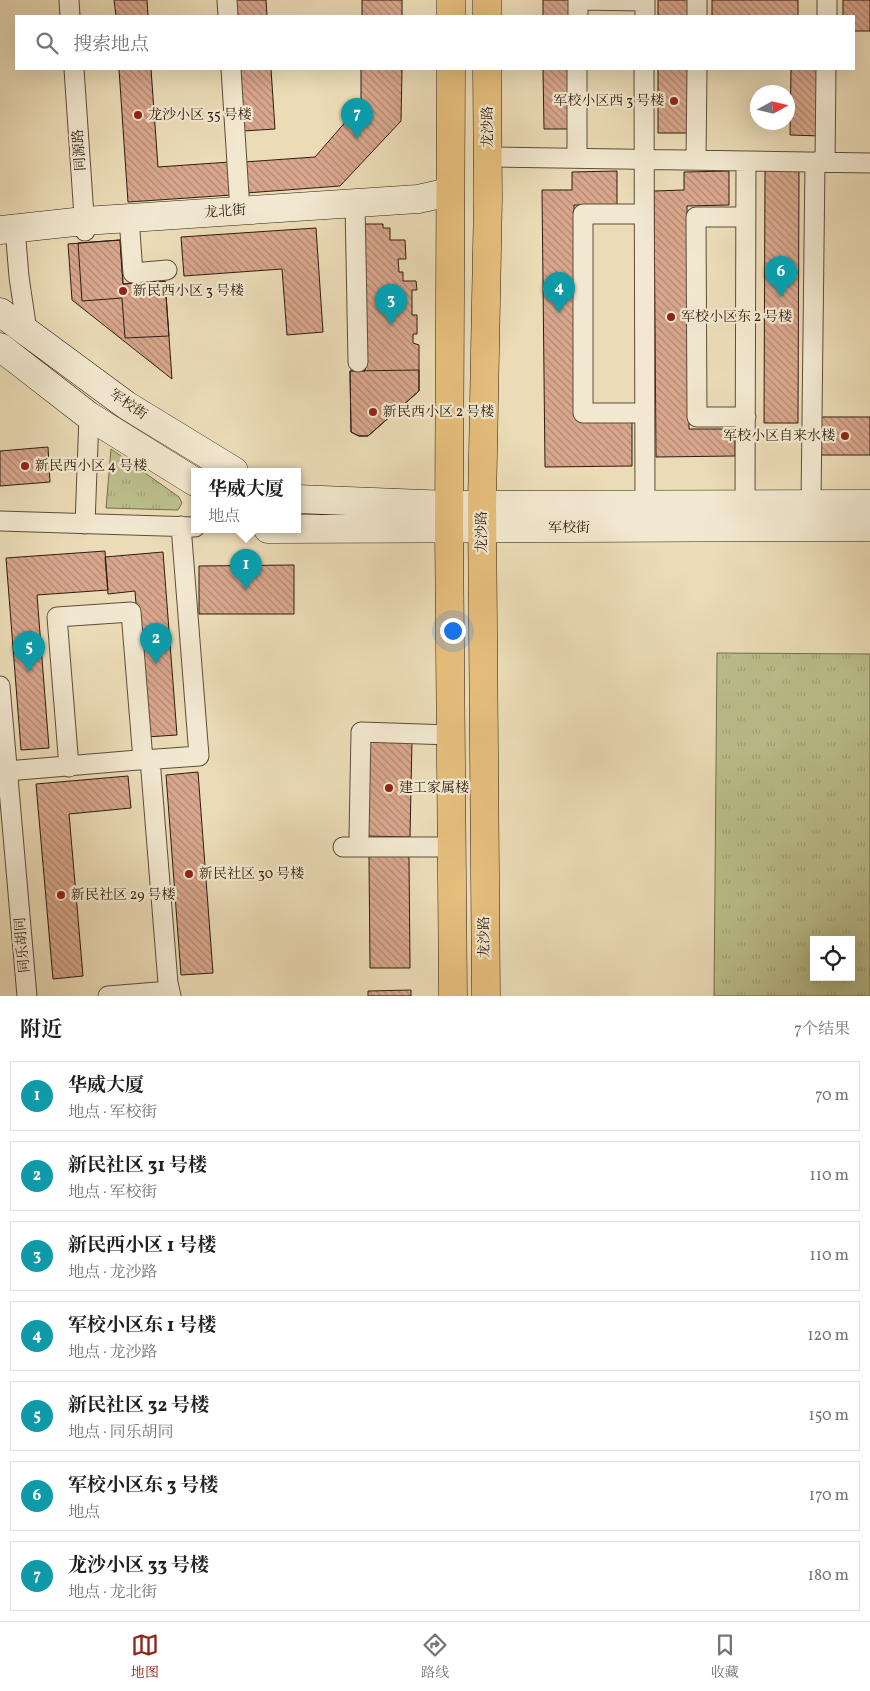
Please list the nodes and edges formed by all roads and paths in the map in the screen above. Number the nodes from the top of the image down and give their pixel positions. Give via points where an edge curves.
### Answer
1 (69, 0) edge
2 (227, 0) edge
3 (451, 0) edge
4 (487, 0) edge
5 (645, 0) edge
6 (697, 0) edge
7 (827, 0) edge
8 (70, 15) edge
9 (228, 15) edge
10 (451, 15) edge
11 (487, 15) edge
12 (578, 15) edge
13 (645, 15) edge
14 (697, 15) edge
15 (827, 15) edge
16 (74, 70) edge
17 (231, 70) edge
18 (451, 70) edge
19 (487, 70) edge
20 (578, 70) edge
21 (644, 70) edge
22 (697, 70) edge
23 (826, 70) edge
24 (488, 157) junction
25 (577, 158) junction
26 (644, 159) junction
27 (696, 160) junction
28 (746, 161) junction
29 (820, 162) junction
30 (870, 163) edge
31 (450, 192) junction
32 (355, 203) junction
33 (240, 211) junction
34 (644, 214) junction
35 (746, 216) junction
36 (129, 218) junction
37 (85, 226) junction
38 (8, 234) edge
39 (168, 270) dead end
40 (0, 312) edge
41 (27, 331) junction
42 (0, 347) edge
43 (358, 362) dead end
44 (644, 413) junction
45 (89, 416) junction
46 (746, 417) junction
47 (229, 468) edge
48 (191, 480) edge
49 (301, 499) edge
50 (645, 504) junction
51 (745, 504) junction
52 (811, 504) junction
53 (870, 504) edge
54 (449, 516) junction
55 (482, 516) junction
56 (0, 521) edge
57 (85, 524) junction
58 (188, 527) edge
59 (301, 527) edge
60 (870, 527) edge
61 (0, 686) edge
62 (451, 734) junction
63 (150, 759) junction
64 (68, 767) junction
65 (7, 772) junction
66 (359, 836) dead end
67 (343, 847) dead end
68 (452, 847) junction
69 (9, 882) edge
70 (170, 994) edge
71 (27, 996) edge
72 (108, 996) edge
73 (453, 996) edge
74 (486, 996) edge

1 - 8 street
2 - 9 street
3 - 10 main road
4 - 11 main road
5 - 12 street via 578,0
5 - 13 street
6 - 14 street
7 - 15 street
16 - 37 street, 同源路
17 - 33 street
18 - 31 main road
19 - 24 main road, 龙沙路
20 - 25 street
21 - 26 street
22 - 27 street
23 - 29 street
24 - 25 street
24 - 55 main road, 龙沙路
25 - 26 street
26 - 27 street
26 - 34 street
27 - 28 street
28 - 29 street
28 - 35 street
29 - 30 street
29 - 52 street
31 - 32 main road, 龙北街 via 418,199
31 - 54 main road
32 - 33 main road, 龙北街
32 - 43 street
33 - 36 main road, 龙北街
34 - 44 street
34 - 44 street via 583,214 583,413
35 - 46 street
35 - 46 street via 696,216 697,417
36 - 37 main road, 龙北街
36 - 39 street via 133,273
37 - 38 main road, 龙北街
38 - 41 street via 19,277
40 - 41 main road, 军校街
41 - 47 main road, 军校街 via 126,405
42 - 45 main road
44 - 50 street
45 - 48 main road
45 - 57 street
46 - 51 street
49 - 54 main road, 军校街
50 - 51 main road, 军校街
50 - 55 main road, 军校街
51 - 52 main road, 军校街
52 - 53 main road, 军校街
54 - 55 main road, 军校街
54 - 59 main road, 军校街
54 - 62 main road
55 - 60 main road, 军校街
55 - 74 main road, 龙沙路
56 - 57 street
57 - 58 street
58 - 63 street via 199,756
61 - 65 street, 同乐胡同
62 - 66 street via 361,732
62 - 68 main road
63 - 64 street
63 - 64 street via 143,760 131,612 57,618
63 - 70 street
64 - 65 street
65 - 69 street, 同乐胡同
67 - 68 street
68 - 73 main road
69 - 71 street, 同乐胡同
70 - 72 street

